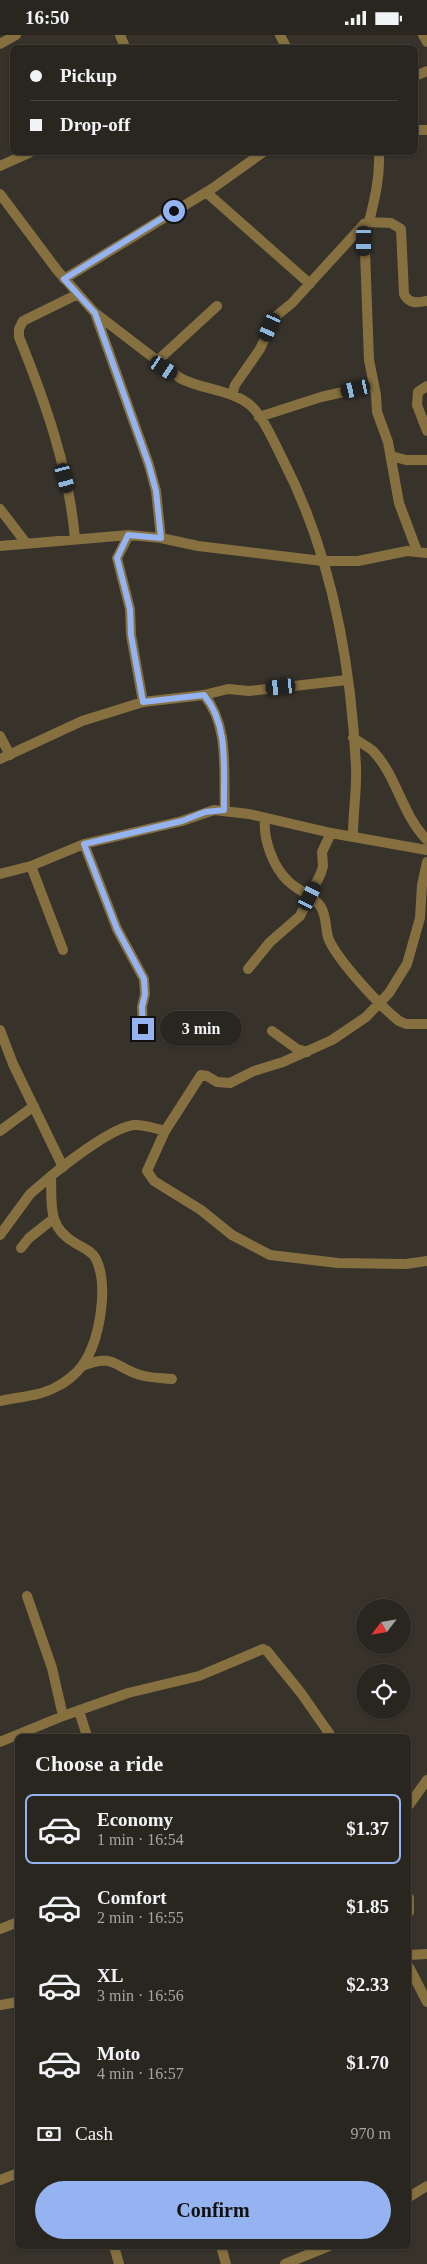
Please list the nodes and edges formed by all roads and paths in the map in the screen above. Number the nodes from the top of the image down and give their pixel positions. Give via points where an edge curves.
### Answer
1 (16, 35) edge
2 (423, 35) edge
3 (427, 42) edge
4 (0, 44) edge
5 (24, 155) edge
6 (259, 155) edge
7 (379, 155) edge
8 (0, 166) edge
9 (206, 192) junction
10 (0, 194) edge
11 (367, 223) junction
12 (64, 279) junction
13 (310, 284) junction
14 (78, 294) junction
15 (427, 301) edge
16 (217, 306) dead end
17 (95, 313) junction
18 (156, 362) junction
19 (374, 385) junction
20 (427, 386) edge
21 (232, 395) junction
22 (259, 417) junction
23 (427, 431) edge
24 (391, 456) junction
25 (427, 460) edge
26 (0, 509) edge
27 (128, 535) junction
28 (161, 538) junction
29 (75, 539) junction
30 (26, 543) junction
31 (0, 546) edge
32 (422, 552) edge
33 (322, 561) junction
34 (347, 680) junction
35 (204, 695) junction
36 (143, 702) junction
37 (0, 736) edge
38 (353, 739) junction
39 (5, 757) edge
40 (224, 810) junction
41 (265, 819) junction
42 (331, 833) junction
43 (353, 835) junction
44 (427, 840) edge
45 (84, 844) junction
46 (427, 850) edge
47 (427, 862) edge
48 (31, 866) junction
49 (0, 874) edge
50 (310, 896) junction
51 (63, 950) dead end
52 (248, 969) dead end
53 (380, 1004) junction
54 (427, 1024) edge
55 (143, 1029) dead end
56 (0, 1030) edge
57 (272, 1031) dead end
58 (307, 1051) junction
59 (34, 1106) junction
60 (0, 1131) edge
61 (165, 1131) junction
62 (63, 1167) junction
63 (51, 1176) junction
64 (53, 1219) junction
65 (0, 1235) edge
66 (21, 1248) dead end
67 (427, 1261) edge
68 (82, 1366) junction
69 (172, 1379) dead end
70 (0, 1401) edge
71 (27, 1596) dead end
72 (79, 1711) junction
73 (63, 1716) junction
74 (19, 1734) edge
75 (86, 1734) edge
76 (330, 1734) edge
77 (15, 1736) edge
78 (0, 1742) edge
79 (427, 1780) edge
80 (411, 1802) edge
81 (15, 1924) edge
82 (0, 1929) edge
83 (427, 1954) edge
84 (411, 1955) edge
85 (411, 1971) edge
86 (15, 2002) edge
87 (427, 2002) edge
88 (0, 2005) edge
89 (15, 2174) edge
90 (0, 2180) edge
91 (427, 2186) edge
92 (411, 2196) edge
93 (115, 2249) edge
94 (222, 2249) edge
95 (322, 2249) edge
96 (120, 2264) edge
97 (226, 2264) edge
98 (285, 2264) edge

1 - 4 street
2 - 3 street
5 - 8 street
6 - 9 street
7 - 11 street via 378,182
9 - 12 street
9 - 13 street
10 - 12 street
11 - 13 street
11 - 15 street via 391,223 401,229 404,294 414,303
11 - 19 street via 364,275 369,360
12 - 14 street
13 - 21 street via 275,317
14 - 17 street
14 - 29 street via 23,321 19,329 19,337 44,397 70,494
16 - 18 street
17 - 18 street
17 - 28 street via 149,465 156,491
18 - 21 street via 193,385
19 - 22 street via 321,397
19 - 24 street via 377,412
20 - 23 street via 418,393 417,399
21 - 22 street via 252,406
22 - 33 street via 303,499
24 - 25 street
24 - 32 street via 399,503
26 - 30 street
27 - 28 street
27 - 29 street
27 - 36 street via 117,558 130,609 131,635
28 - 33 street via 198,546
29 - 30 street
30 - 31 street
32 - 33 street via 358,561
33 - 34 street via 342,644
34 - 35 street via 249,691 219,690
34 - 38 street
35 - 36 street
35 - 40 street via 221,728
36 - 39 street via 82,721
37 - 39 street
38 - 43 street via 356,783
38 - 44 street via 381,761 404,808
40 - 41 street
40 - 45 street via 205,812 182,821
41 - 42 street
41 - 50 street via 274,863 288,881
42 - 43 street
42 - 50 street via 322,852 324,866
43 - 46 street
45 - 48 street
45 - 55 street via 117,929 144,979
47 - 53 street via 420,918 407,964 400,979
48 - 49 street
48 - 51 street
50 - 52 street via 300,916 270,941
50 - 53 street via 321,907 331,944
53 - 54 street via 399,1021
53 - 58 street via 345,1032
56 - 59 street
57 - 58 street via 294,1047
58 - 61 street via 230,1083 201,1075
59 - 60 street
59 - 62 street
61 - 62 street via 140,1125 126,1126 83,1151
61 - 67 street via 149,1166 148,1176 201,1210 232,1235 260,1249 280,1257 338,1263 406,1264
62 - 63 street
63 - 64 street
63 - 65 street via 30,1194
64 - 66 street via 29,1237
64 - 68 street via 62,1234 93,1254 102,1281 98,1328
68 - 69 street via 97,1360 111,1360 143,1375
68 - 70 street via 54,1388
71 - 73 street via 52,1668
72 - 73 street
72 - 75 street
72 - 76 street via 140,1689 198,1676 263,1649 301,1693
73 - 74 street
77 - 78 street
79 - 80 street
81 - 82 street
83 - 84 street
85 - 87 street
86 - 88 street
89 - 90 street
91 - 92 street
93 - 96 street
94 - 97 street
95 - 98 street

